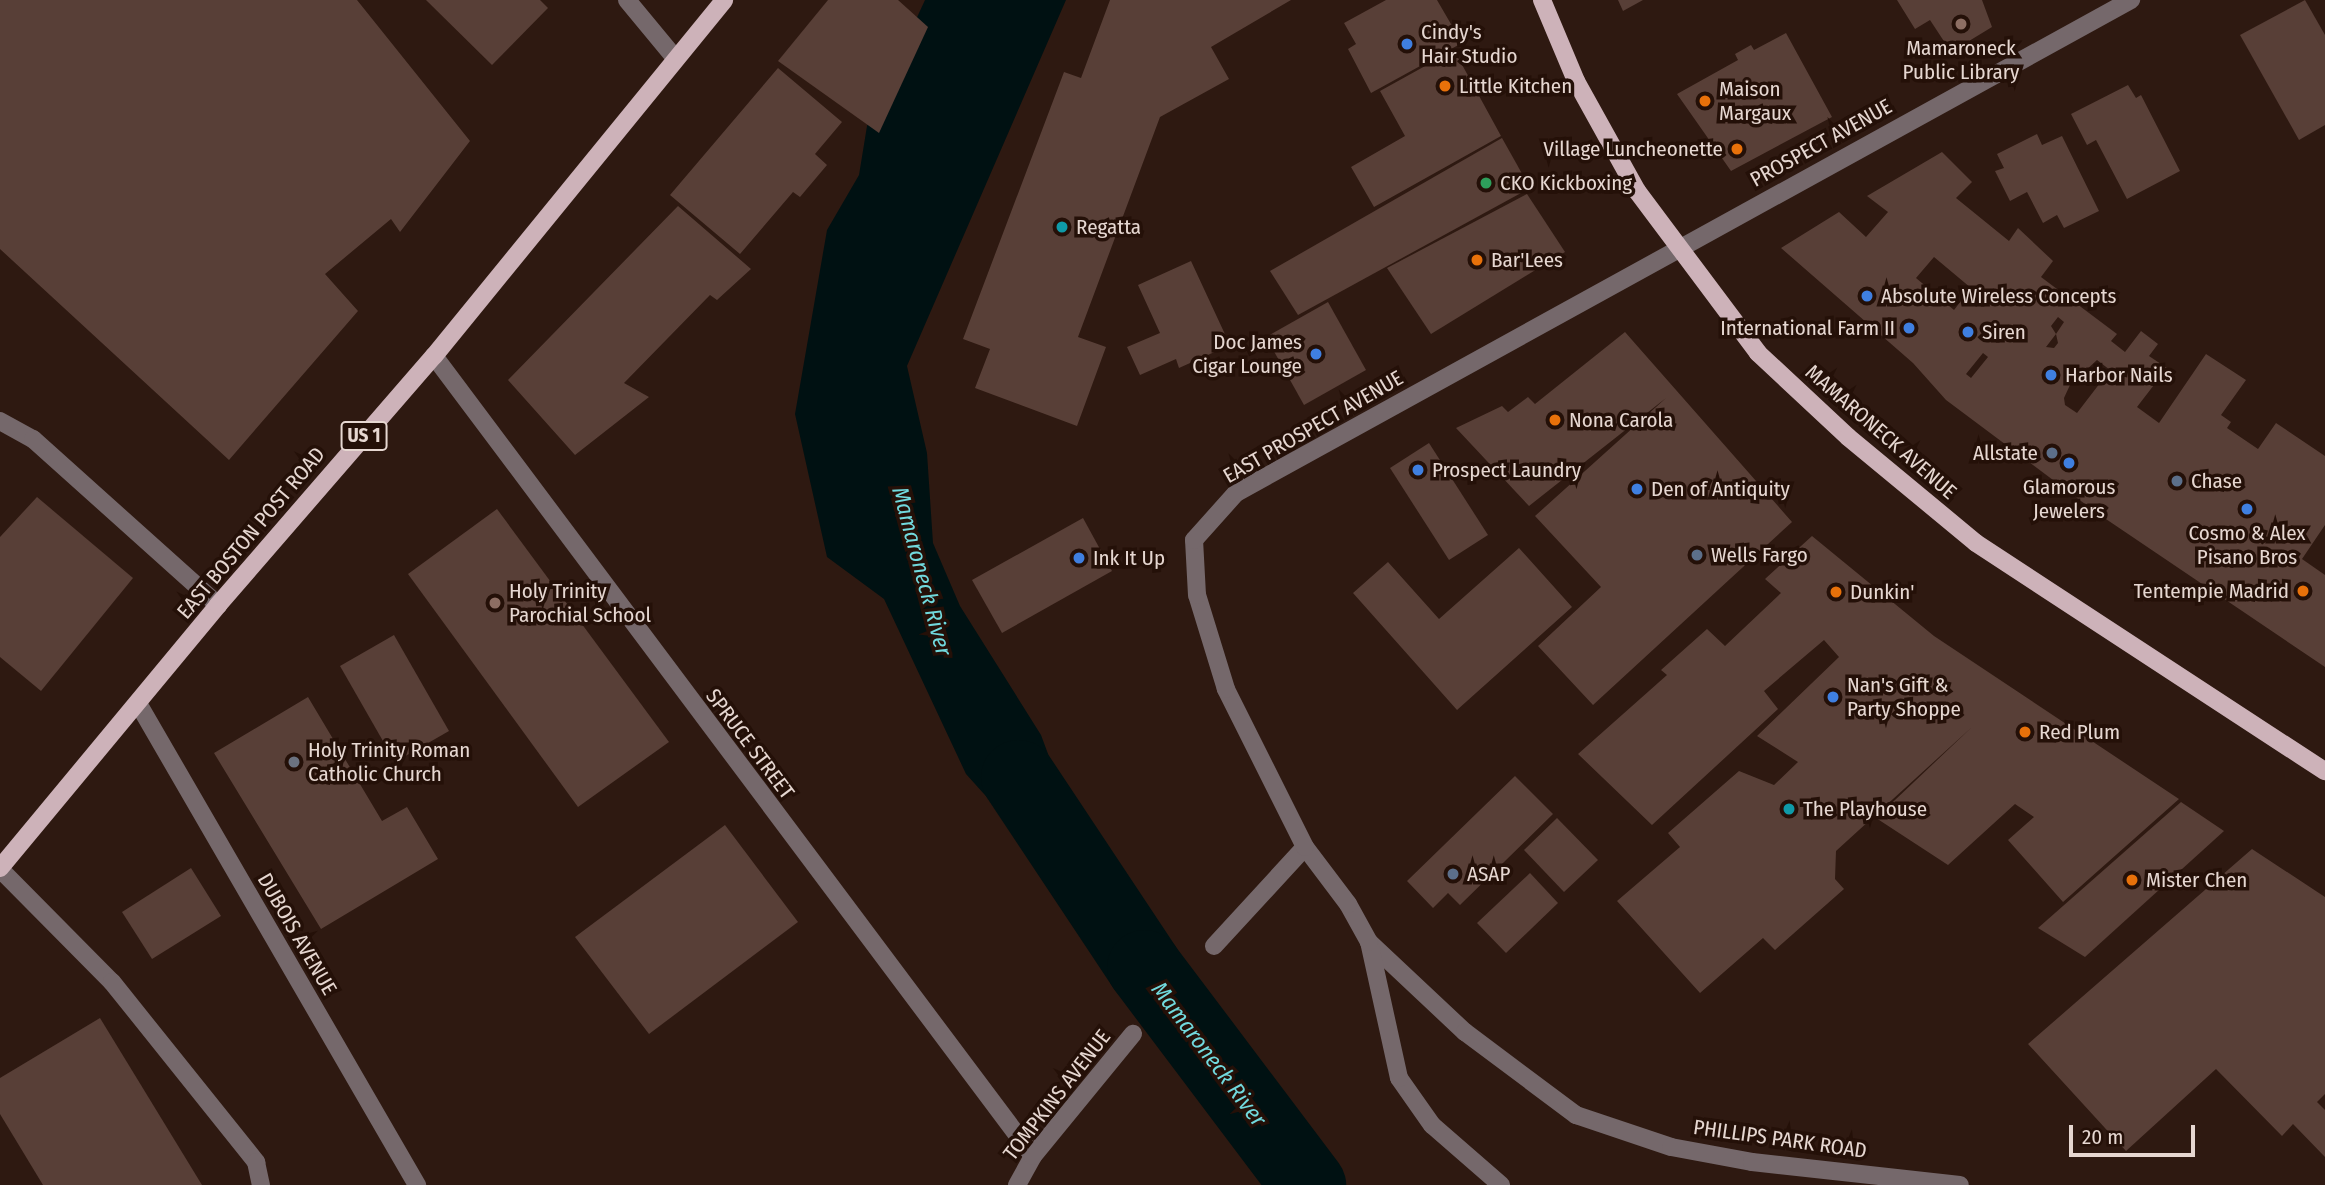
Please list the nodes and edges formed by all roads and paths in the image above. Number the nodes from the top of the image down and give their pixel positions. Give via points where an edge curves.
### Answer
1 (627, 0) edge
2 (724, 0) edge
3 (1542, 0) edge
4 (2131, 0) edge
5 (675, 58) junction
6 (1681, 247) junction
7 (434, 356) junction
8 (0, 421) edge
9 (218, 605) junction
10 (139, 705) junction
11 (2325, 771) edge
12 (1305, 847) junction
13 (0, 869) edge
14 (1369, 942) junction
15 (1214, 946) dead end
16 (1133, 1034) dead end
17 (1033, 1156) junction
18 (261, 1185) edge
19 (417, 1185) edge
20 (1017, 1185) edge
21 (1501, 1185) edge
22 (1960, 1185) edge

1 - 5 street
2 - 5 main road, EAST BOSTON POST ROAD / US 1
3 - 6 main road, MAMARONECK AVENUE via 1576,81 1637,191
4 - 6 street, PROSPECT AVENUE
5 - 7 main road, EAST BOSTON POST ROAD / US 1
6 - 11 main road, MAMARONECK AVENUE via 1758,353 1848,437 1976,543
6 - 12 street, EAST PROSPECT AVENUE via 1236,493 1194,540 1197,595 1226,689
7 - 9 main road, EAST BOSTON POST ROAD / US 1
7 - 17 street, SPRUCE STREET
8 - 9 street via 33,439
9 - 10 main road, EAST BOSTON POST ROAD / US 1
10 - 13 main road, EAST BOSTON POST ROAD / US 1
10 - 19 street, DUBOIS AVENUE
12 - 14 street, PHILLIPS PARK ROAD via 1348,904
12 - 15 street
13 - 18 street via 112,982 256,1162
14 - 21 street, PHILLIPS PARK ROAD via 1399,1078 1432,1125
14 - 22 street, PHILLIPS PARK ROAD via 1465,1032 1576,1115 1671,1147 1752,1162
16 - 17 street, TOMPKINS AVENUE
17 - 20 street, TOMPKINS AVENUE

